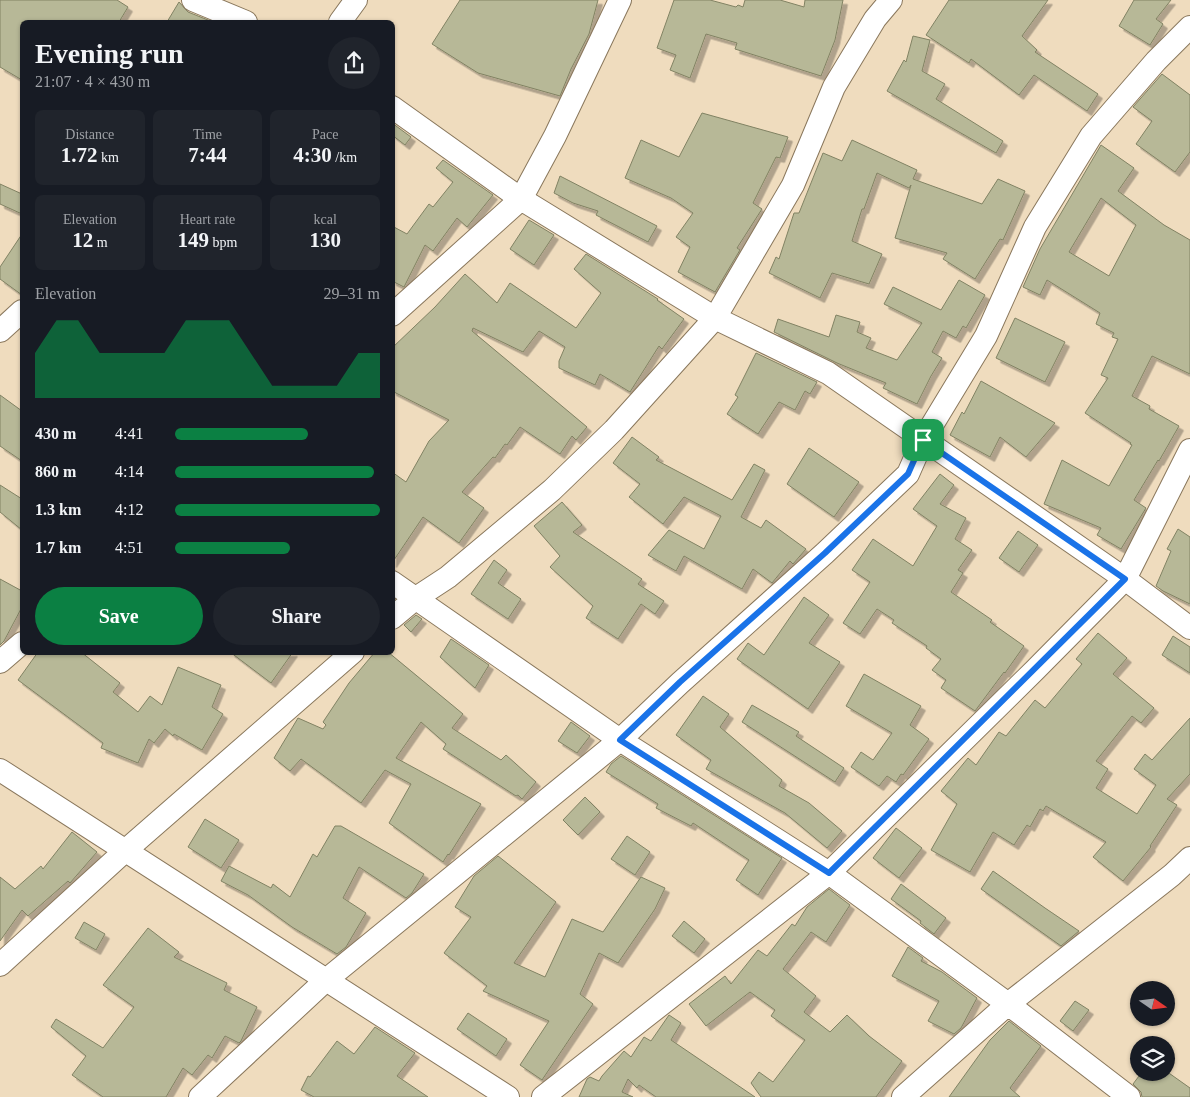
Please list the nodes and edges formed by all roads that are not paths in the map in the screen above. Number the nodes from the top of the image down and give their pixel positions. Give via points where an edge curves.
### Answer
1 (193, 0) edge
2 (356, 0) edge
3 (620, 0) edge
4 (891, 0) edge
5 (241, 20) edge
6 (341, 20) edge
7 (1190, 27) edge
8 (395, 109) edge
9 (521, 199) junction
10 (395, 312) edge
11 (715, 318) junction
12 (923, 440) junction
13 (1190, 450) edge
14 (1125, 579) junction
15 (395, 584) edge
16 (416, 598) junction
17 (395, 616) edge
18 (1190, 628) edge
19 (20, 645) edge
20 (350, 655) edge
21 (0, 662) edge
22 (620, 740) junction
23 (0, 770) edge
24 (126, 850) junction
25 (1190, 858) edge
26 (829, 873) junction
27 (0, 966) edge
28 (326, 980) junction
29 (1008, 1004) junction
30 (200, 1097) edge
31 (508, 1097) edge
32 (543, 1097) edge
33 (903, 1097) edge
34 (1129, 1097) edge

1 - 5 street
2 - 6 street
3 - 9 street
4 - 11 street via 875,19 834,87 793,185
7 - 12 street via 1091,136 1035,227 986,336
8 - 9 street
9 - 10 street
9 - 11 street
11 - 12 street via 828,373
11 - 16 street via 614,430 552,490 448,577
12 - 14 street
12 - 22 street via 908,474
13 - 14 street
14 - 18 street
14 - 26 street
15 - 16 street
16 - 17 street
16 - 22 street
19 - 21 street
20 - 24 street
22 - 26 street
22 - 28 street
23 - 24 street
24 - 27 street
24 - 28 street
25 - 29 street
26 - 29 street
26 - 32 street
28 - 30 street
28 - 31 street
29 - 33 street
29 - 34 street

